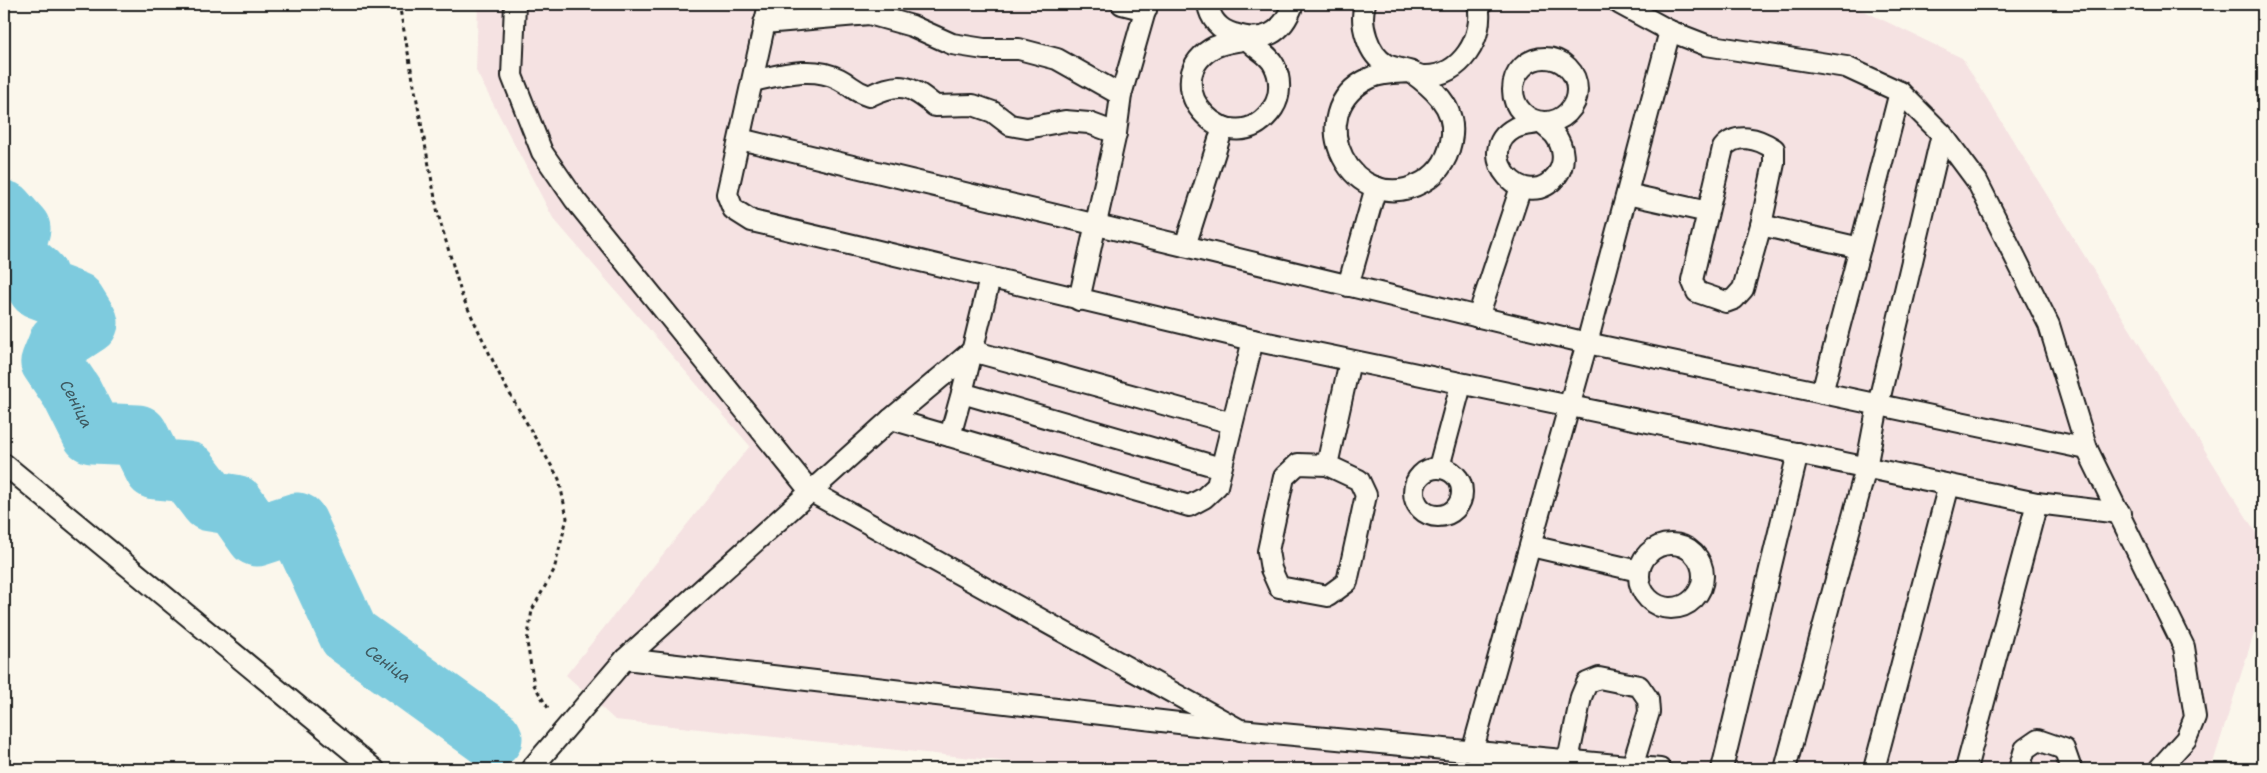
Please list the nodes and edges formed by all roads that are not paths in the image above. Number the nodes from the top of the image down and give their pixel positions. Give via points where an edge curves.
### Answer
1 (515, 4) edge
2 (1122, 4) edge
3 (1208, 4) edge
4 (1293, 4) edge
5 (1365, 4) edge
6 (1478, 4) edge
7 (1620, 4) edge
8 (1146, 7) edge
9 (766, 13) edge
10 (1670, 31) junction
11 (1247, 39) junction
12 (1411, 72) junction
13 (754, 81) junction
14 (1900, 92) junction
15 (1121, 95) junction
16 (1223, 127) junction
17 (1116, 133) junction
18 (1942, 134) junction
19 (740, 140) junction
20 (1521, 187) junction
21 (1376, 188) junction
22 (1627, 194) junction
23 (1708, 212) junction
24 (1095, 224) junction
25 (1761, 225) junction
26 (1185, 246) junction
27 (1860, 248) junction
28 (990, 278) junction
29 (1348, 286) junction
30 (1079, 300) junction
31 (1478, 317) junction
32 (1253, 340) junction
33 (1587, 343) junction
34 (972, 351) junction
35 (1350, 361) junction
36 (1461, 385) junction
37 (962, 393) junction
38 (1822, 393) junction
39 (1878, 405) junction
40 (1570, 406) junction
41 (891, 418) junction
42 (1232, 423) junction
43 (950, 436) junction
44 (2087, 449) junction
45 (1798, 453) junction
46 (4, 464) edge
47 (1327, 465) junction
48 (1439, 466) dead end
49 (1221, 468) junction
50 (1866, 468) junction
51 (1949, 485) junction
52 (810, 491) junction
53 (2037, 503) junction
54 (2120, 513) junction
55 (1531, 546) junction
56 (1639, 571) dead end
57 (625, 659) junction
58 (1240, 730) junction
59 (1472, 752) junction
60 (1568, 760) junction
61 (1632, 766) junction
62 (374, 769) edge
63 (531, 769) edge
64 (1660, 769) edge
65 (1722, 769) edge
66 (1785, 769) edge
67 (1874, 769) edge
68 (1966, 769) edge
69 (2018, 769) edge
70 (2071, 769) edge
71 (2159, 769) edge

1 - 52 lane via 512,76 542,152 575,200
2 - 8 lane
3 - 11 lane via 1215,22 1225,31
4 - 11 lane via 1289,17 1280,28 1267,36
5 - 12 lane via 1364,31 1372,50 1386,64
6 - 12 lane via 1478,34 1470,50 1457,64 1441,73 1422,76
7 - 10 lane
8 - 15 lane
9 - 13 lane
9 - 15 lane via 869,14 912,26 952,44 984,49 1019,49 1057,59
10 - 14 lane via 1706,45 1846,68
10 - 22 lane
11 - 16 lane via 1210,50 1200,59 1194,72 1191,86 1200,112 1210,122
11 - 16 lane via 1274,64 1279,78 1279,93 1274,107 1252,126 1237,130
12 - 21 lane via 1370,78 1353,89 1341,105 1336,145 1358,178
12 - 21 lane via 1439,95 1449,111 1453,129 1450,148 1442,165 1430,178 1413,187 1395,190
13 - 17 lane via 798,72 824,72 855,92 869,96 886,88 904,87 916,90 935,106 974,105 993,112 1010,125 1027,128 1065,121 1089,123
13 - 19 lane
14 - 18 lane
14 - 27 lane
15 - 17 lane
16 - 26 lane
17 - 24 lane
18 - 39 lane
18 - 44 lane via 1977,181 2049,325
19 - 24 lane
19 - 28 lane via 727,194 733,209 752,221
20 - 20 lane via 1504,174 1498,154 1501,144 1515,128 1541,122 1560,143 1562,163 1551,181 1542,186
20 - 31 lane
21 - 29 lane
22 - 23 lane
22 - 33 lane
23 - 25 lane via 1723,148 1740,137 1774,149
23 - 25 lane via 1692,280 1697,292 1726,302 1743,289
24 - 26 lane
24 - 30 lane
25 - 27 lane
26 - 29 lane
27 - 38 lane
28 - 30 lane
28 - 34 lane
29 - 31 lane
30 - 32 lane
31 - 33 lane
32 - 35 lane
32 - 42 lane
33 - 38 lane
33 - 40 lane
34 - 37 lane
34 - 41 lane
34 - 42 lane
35 - 36 lane
35 - 47 lane
36 - 40 lane
36 - 48 lane
37 - 43 lane
37 - 49 lane
38 - 39 lane
39 - 44 lane
39 - 50 lane
40 - 45 lane
40 - 55 lane
41 - 43 lane
41 - 52 lane
42 - 49 lane
43 - 49 lane via 1189,506 1217,486
44 - 54 lane
45 - 50 lane
45 - 65 lane
46 - 62 lane
47 - 47 lane via 1359,480 1366,495 1347,582 1328,596 1279,587 1268,551 1284,476 1298,464
50 - 51 lane
50 - 66 lane
51 - 53 lane
51 - 67 lane
52 - 57 lane
52 - 58 lane
53 - 54 lane
53 - 68 lane
54 - 71 lane via 2184,647 2194,716 2186,739
55 - 56 lane
55 - 59 lane
57 - 58 lane
57 - 63 lane
58 - 59 lane
59 - 60 lane
60 - 61 lane
60 - 61 lane via 1581,697 1587,683 1599,678 1639,686 1648,699 1649,712
61 - 64 lane
69 - 70 lane via 2025,749 2038,740 2064,748

